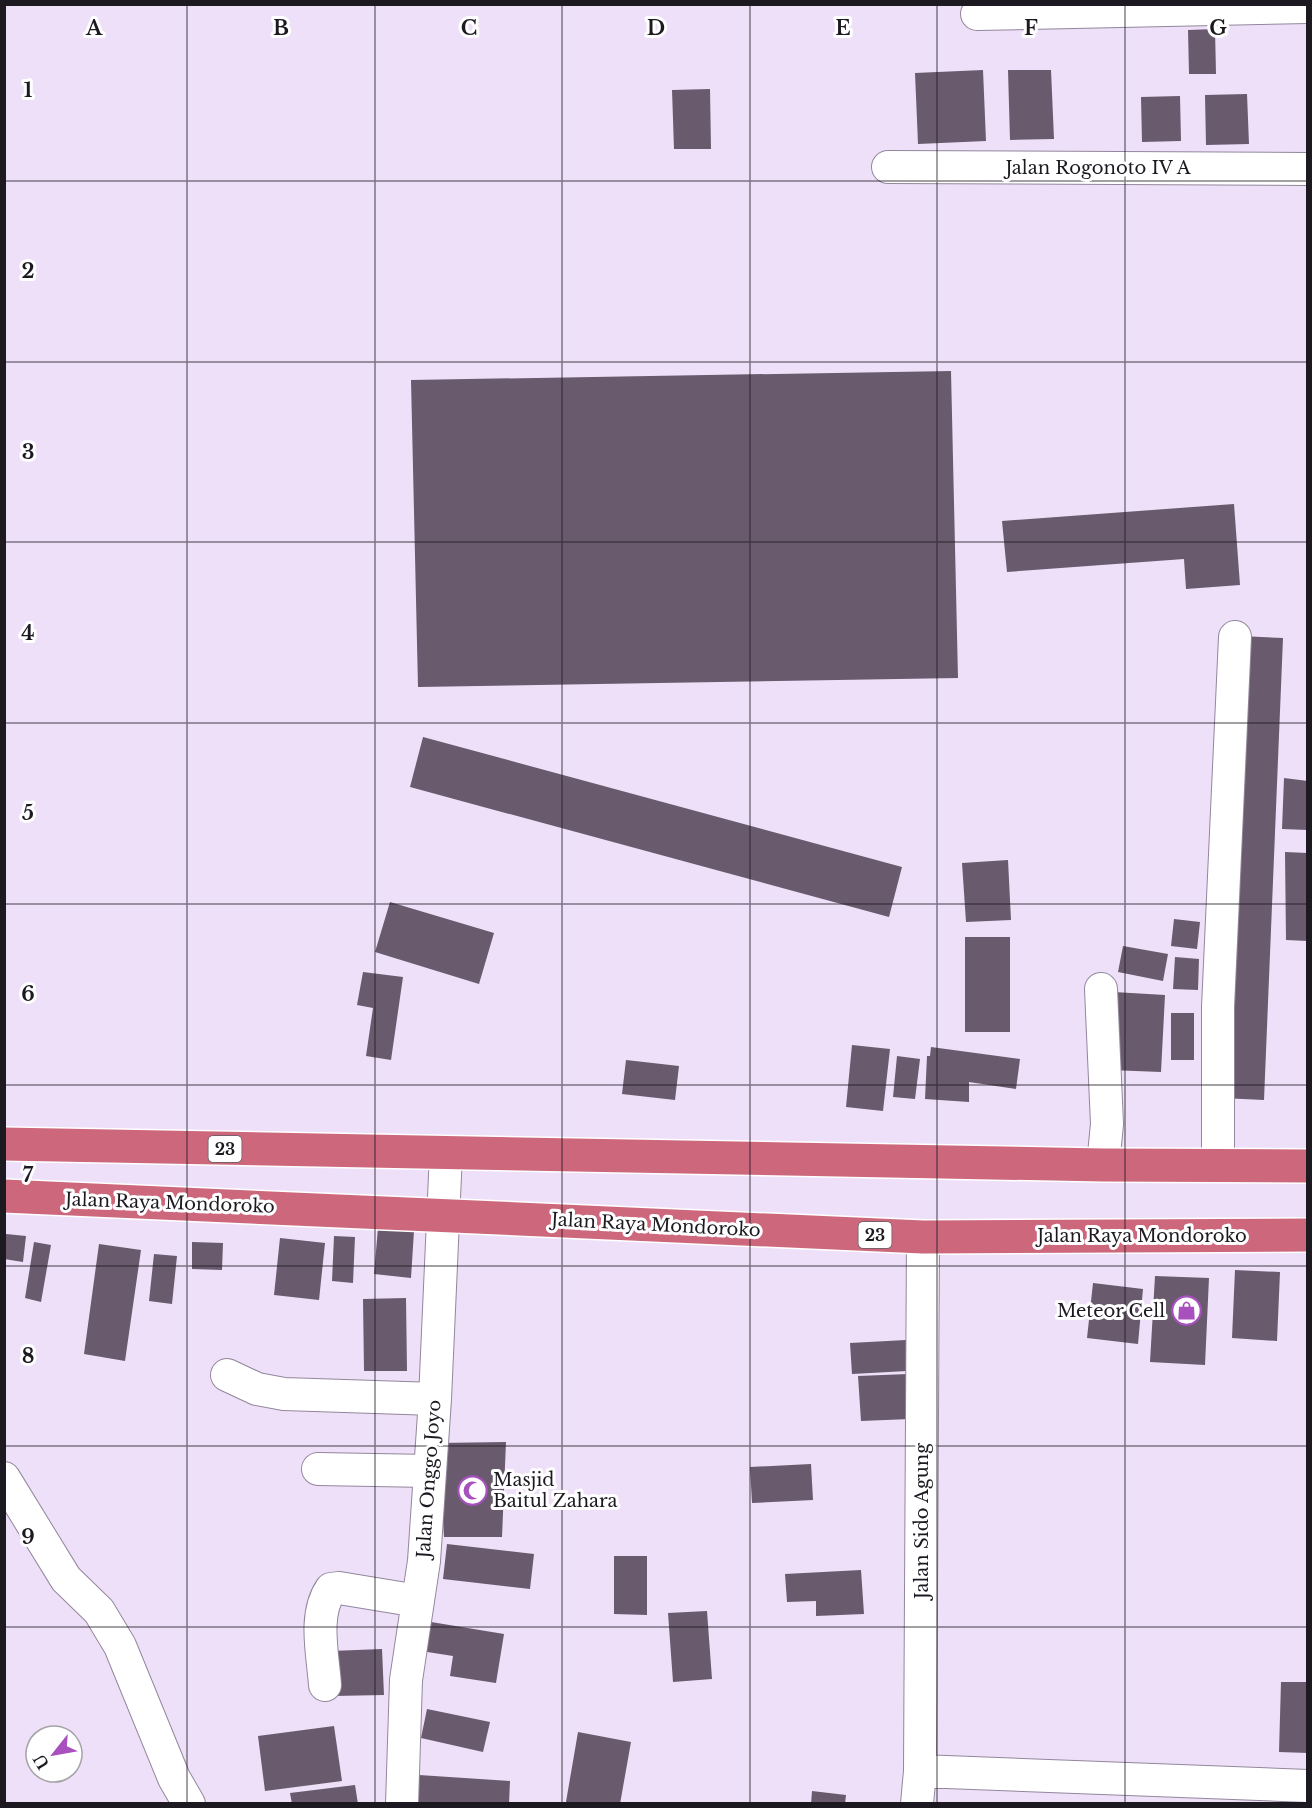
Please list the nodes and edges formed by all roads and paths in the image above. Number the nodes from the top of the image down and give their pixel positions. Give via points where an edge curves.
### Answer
1 (1308, 7) edge
2 (977, 14) dead end
3 (888, 166) dead end
4 (1308, 169) edge
5 (1235, 637) dead end
6 (1101, 989) dead end
7 (4, 1144) edge
8 (446, 1153) junction
9 (1103, 1166) junction
10 (1218, 1166) junction
11 (1308, 1166) edge
12 (4, 1196) edge
13 (444, 1215) junction
14 (1308, 1235) edge
15 (923, 1237) junction
16 (227, 1375) dead end
17 (435, 1400) junction
18 (318, 1469) dead end
19 (430, 1471) junction
20 (4, 1478) edge
21 (418, 1601) junction
22 (325, 1684) dead end
23 (920, 1771) junction
24 (1308, 1786) edge
25 (189, 1803) edge
26 (402, 1803) edge
27 (917, 1803) edge

1 - 2 street
3 - 4 street, Jalan Rogonoto IV A
5 - 10 street via 1218,1007
6 - 9 street via 1107,1124
7 - 8 highway, 23
8 - 9 highway, 23
8 - 13 street, Jalan Onggo Joyo
9 - 10 highway, 23
10 - 11 highway, 23
12 - 13 highway, Jalan Raya Mondoroko / 23
13 - 15 highway, Jalan Raya Mondoroko / 23
13 - 17 street, Jalan Onggo Joyo
14 - 15 highway, Jalan Raya Mondoroko / 23
15 - 23 street, Jalan Sido Agung
16 - 17 street via 257,1389 284,1394
17 - 19 street, Jalan Onggo Joyo
18 - 19 street
19 - 21 street, Jalan Onggo Joyo
20 - 25 street via 66,1579 99,1611 120,1646 174,1778
21 - 22 street via 331,1589 321,1626
21 - 26 street, Jalan Onggo Joyo via 406,1680
23 - 24 street
23 - 27 street, Jalan Sido Agung

